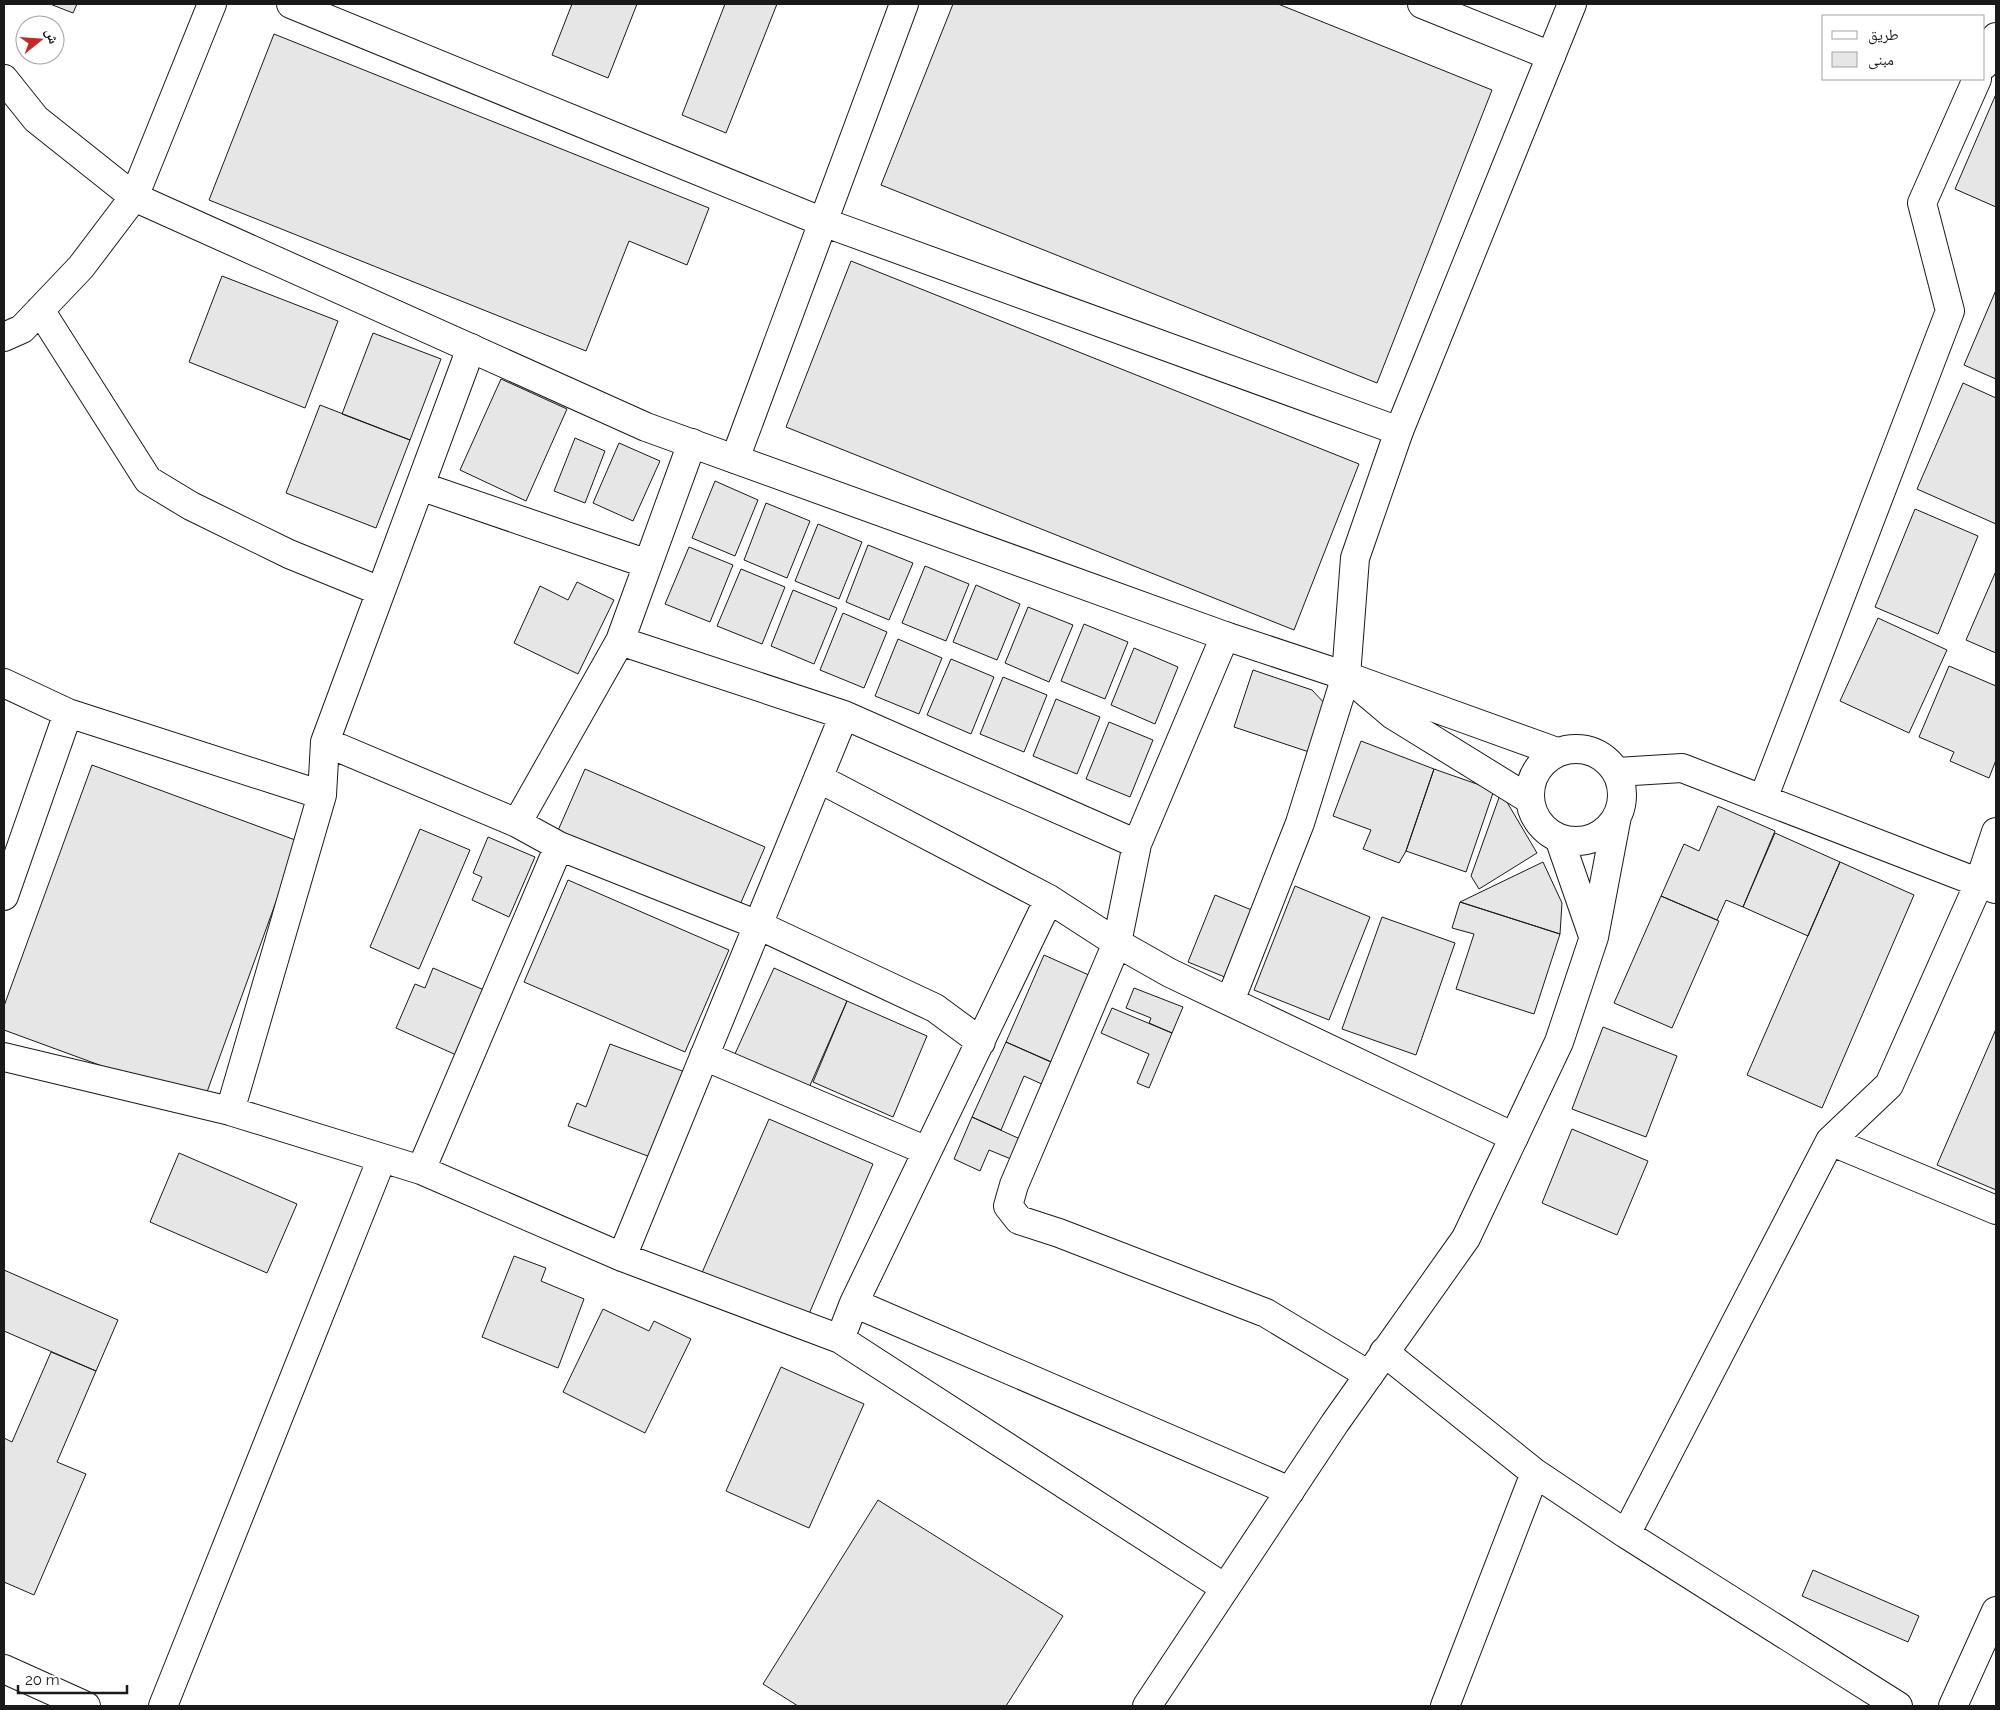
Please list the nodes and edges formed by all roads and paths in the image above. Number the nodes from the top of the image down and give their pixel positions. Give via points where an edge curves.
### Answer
1 (212, 4) edge
2 (291, 4) edge
3 (904, 4) edge
4 (1422, 4) edge
5 (1572, 4) edge
6 (1996, 37) edge
7 (1551, 56) junction
8 (1985, 63) edge
9 (4, 79) edge
10 (1978, 80) edge
11 (134, 197) junction
12 (823, 222) junction
13 (40, 310) junction
14 (4, 337) edge
15 (471, 348) junction
16 (1399, 431) junction
17 (692, 444) junction
18 (735, 459) junction
19 (420, 486) junction
20 (648, 564) junction
21 (380, 591) junction
22 (1225, 636) junction
23 (620, 641) junction
24 (1346, 676) junction
25 (4, 682) edge
26 (68, 713) junction
27 (844, 715) junction
28 (325, 742) junction
29 (1556, 752) junction
30 (1616, 772) junction
31 (818, 778) junction
32 (322, 795) junction
33 (1530, 799) junction
34 (1764, 799) junction
35 (1617, 816) junction
36 (517, 823) junction
37 (1996, 832) edge
38 (1559, 838) junction
39 (1136, 844) junction
40 (559, 846) junction
41 (1987, 886) edge
42 (4, 896) edge
43 (1049, 899) junction
44 (758, 924) junction
45 (1594, 937) junction
46 (1117, 943) junction
47 (1230, 1001) junction
48 (980, 1042) junction
49 (704, 1056) junction
50 (4, 1057) edge
51 (230, 1111) junction
52 (1514, 1137) junction
53 (1830, 1141) junction
54 (927, 1151) junction
55 (382, 1158) junction
56 (421, 1170) junction
57 (1996, 1210) edge
58 (622, 1257) junction
59 (854, 1303) junction
60 (840, 1339) junction
61 (1384, 1352) junction
62 (1369, 1375) junction
63 (1535, 1474) junction
64 (1290, 1491) junction
65 (1626, 1534) junction
66 (1225, 1588) junction
67 (1996, 1611) edge
68 (4, 1669) edge
69 (86, 1706) edge
70 (163, 1706) edge
71 (1147, 1706) edge
72 (1445, 1706) edge
73 (1898, 1706) edge
74 (1953, 1706) edge

1 - 11 street
2 - 12 street
3 - 12 street
4 - 7 street
5 - 7 street
6 - 8 street
7 - 16 street
9 - 11 street via 36,119
10 - 34 street via 1922,203 1950,311
11 - 13 street via 80,267
11 - 15 street
12 - 16 street
12 - 18 street
13 - 14 street via 22,329
13 - 21 street via 148,480 191,506 290,554
15 - 17 street via 646,427
15 - 19 street
16 - 24 street via 1355,558
17 - 18 street
17 - 20 street
18 - 22 street
19 - 20 street
19 - 21 street
20 - 23 street
21 - 28 street
22 - 24 street
22 - 39 street
23 - 27 street
23 - 36 street
24 - 29 street
24 - 33 street via 1393,715
24 - 47 street via 1300,823
25 - 26 street
26 - 32 street
26 - 42 street
27 - 31 street
27 - 39 street
28 - 32 street
28 - 36 street
29 - 30 street via 1570,748 1597,753
29 - 33 street via 1535,771
30 - 34 street via 1682,768
30 - 35 street via 1622,786
31 - 43 street
31 - 44 street
32 - 51 street
33 - 38 street via 1539,823
34 - 41 street
35 - 38 street via 1599,836 1572,842
35 - 45 street
36 - 40 street
37 - 41 street
38 - 45 street
39 - 46 street
40 - 44 street
40 - 56 street
41 - 53 street via 1889,1085
43 - 46 street
43 - 48 street
44 - 48 street via 935,1008
44 - 49 street
45 - 52 street via 1559,1042
46 - 47 street
46 - 62 street via 1008,1206 1019,1220 1266,1313
47 - 52 street
48 - 54 street
49 - 54 street
49 - 58 street
50 - 51 street
51 - 55 street
52 - 61 street via 1466,1238
53 - 57 street
53 - 65 street
54 - 59 street
55 - 56 street
55 - 70 street
56 - 58 street
58 - 60 street
59 - 60 street
59 - 64 street
60 - 66 street
61 - 62 street
61 - 63 street
62 - 64 street
63 - 65 street
63 - 72 street
64 - 66 street
65 - 73 street
66 - 71 street
67 - 74 street
68 - 69 street

